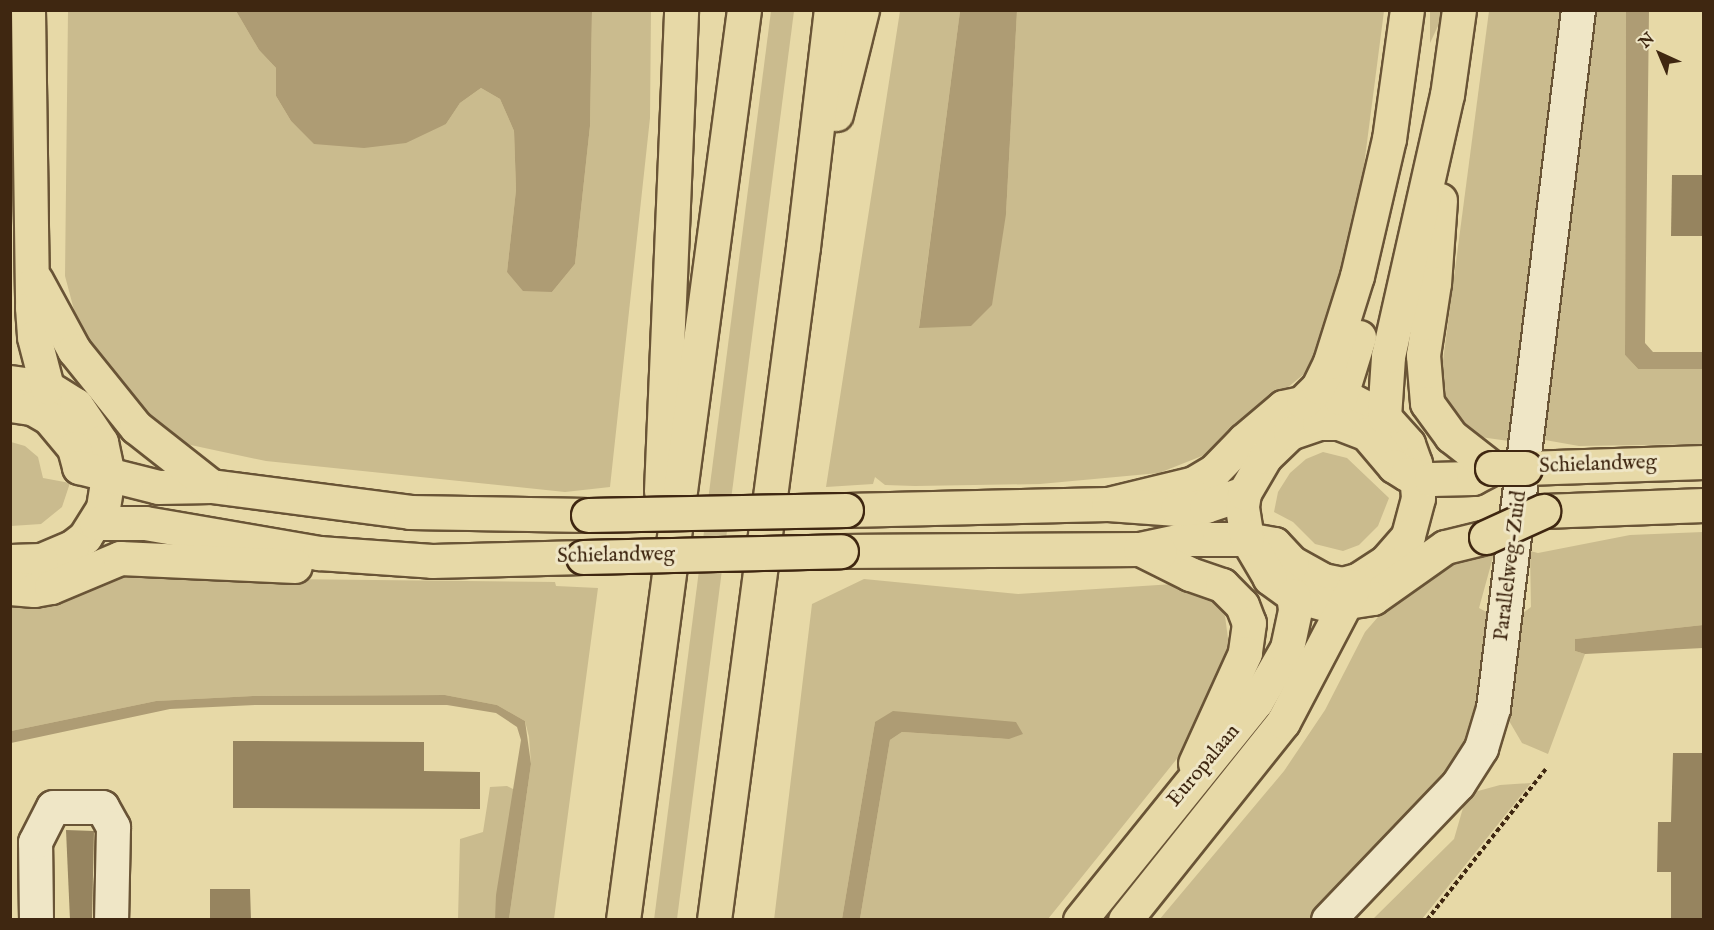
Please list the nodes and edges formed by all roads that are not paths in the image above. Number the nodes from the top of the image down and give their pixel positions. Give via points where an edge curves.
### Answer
1 (28, 10) edge
2 (681, 10) edge
3 (744, 10) edge
4 (831, 10) edge
5 (862, 10) edge
6 (1407, 10) edge
7 (1459, 10) edge
8 (1578, 10) edge
9 (1448, 95) junction
10 (803, 247) junction
11 (30, 270) junction
12 (1357, 276) junction
13 (10, 382) edge
14 (46, 387) junction
15 (1340, 398) junction
16 (10, 405) edge
17 (1311, 412) junction
18 (1384, 417) junction
19 (1407, 462) junction
20 (1704, 462) edge
21 (97, 465) junction
22 (1492, 468) junction
23 (211, 486) junction
24 (1244, 493) junction
25 (1108, 504) junction
26 (1704, 505) edge
27 (96, 523) junction
28 (1487, 526) junction
29 (1408, 536) junction
30 (1140, 549) junction
31 (1261, 550) junction
32 (10, 561) edge
33 (432, 561) junction
34 (10, 588) edge
35 (1358, 594) junction
36 (1293, 595) junction
37 (651, 707) junction
38 (1184, 790) junction
39 (36, 920) edge
40 (111, 920) edge
41 (623, 920) edge
42 (714, 920) edge
43 (1080, 920) edge
44 (1125, 920) edge
45 (1328, 920) edge

1 - 11 main road
2 - 37 main road
3 - 37 main road
4 - 10 main road
5 - 10 main road
6 - 12 main road via 1389,139
7 - 9 main road
8 - 45 street, Parallelweg-Zuid via 1493,708 1481,748 1458,784
9 - 18 main road via 1388,356
9 - 22 main road via 1423,384 1426,403 1438,422
10 - 42 main road
11 - 14 main road via 34,337
11 - 23 main road via 74,350 136,427
12 - 15 main road via 1361,328
12 - 17 main road
13 - 14 main road
14 - 21 main road via 83,413
15 - 17 main road
15 - 18 main road via 1367,406
16 - 21 main road via 32,408 49,418 74,448
17 - 19 main road via 1367,434
17 - 24 main road via 1303,426 1277,443
17 - 25 main road, Schielandweg via 1283,408 1265,419 1214,471 1194,483
18 - 19 main road
19 - 22 main road, Schielandweg via 1473,477
19 - 29 main road via 1419,498
20 - 22 main road, Schielandweg, bridge
21 - 23 main road, Schielandweg via 158,487
21 - 27 main road via 103,508
23 - 25 main road, Schielandweg, bridge via 410,512 588,515
24 - 25 main road, Schielandweg via 1206,506 1178,509
24 - 31 main road via 1243,516
26 - 28 main road, Schielandweg via 1544,511
27 - 32 main road via 85,537 57,555
27 - 33 main road, Schielandweg via 145,524 319,553
28 - 29 main road, Schielandweg via 1454,520
28 - 35 main road, Schielandweg via 1445,547 1410,572
29 - 35 main road
30 - 31 main road, Schielandweg via 1187,539
30 - 33 main road, Schielandweg, bridge via 841,551
30 - 38 main road via 1222,585 1242,605 1249,623 1245,652
31 - 35 main road
31 - 36 main road
33 - 34 main road via 215,566 120,558 51,587
35 - 36 main road via 1311,602
35 - 44 main road, Europalaan via 1260,756
36 - 38 main road, Europalaan via 1295,609 1287,648 1274,672 1233,733
37 - 41 main road
38 - 43 main road, Europalaan
39 - 40 street via 35,842 52,807 102,807 113,827

